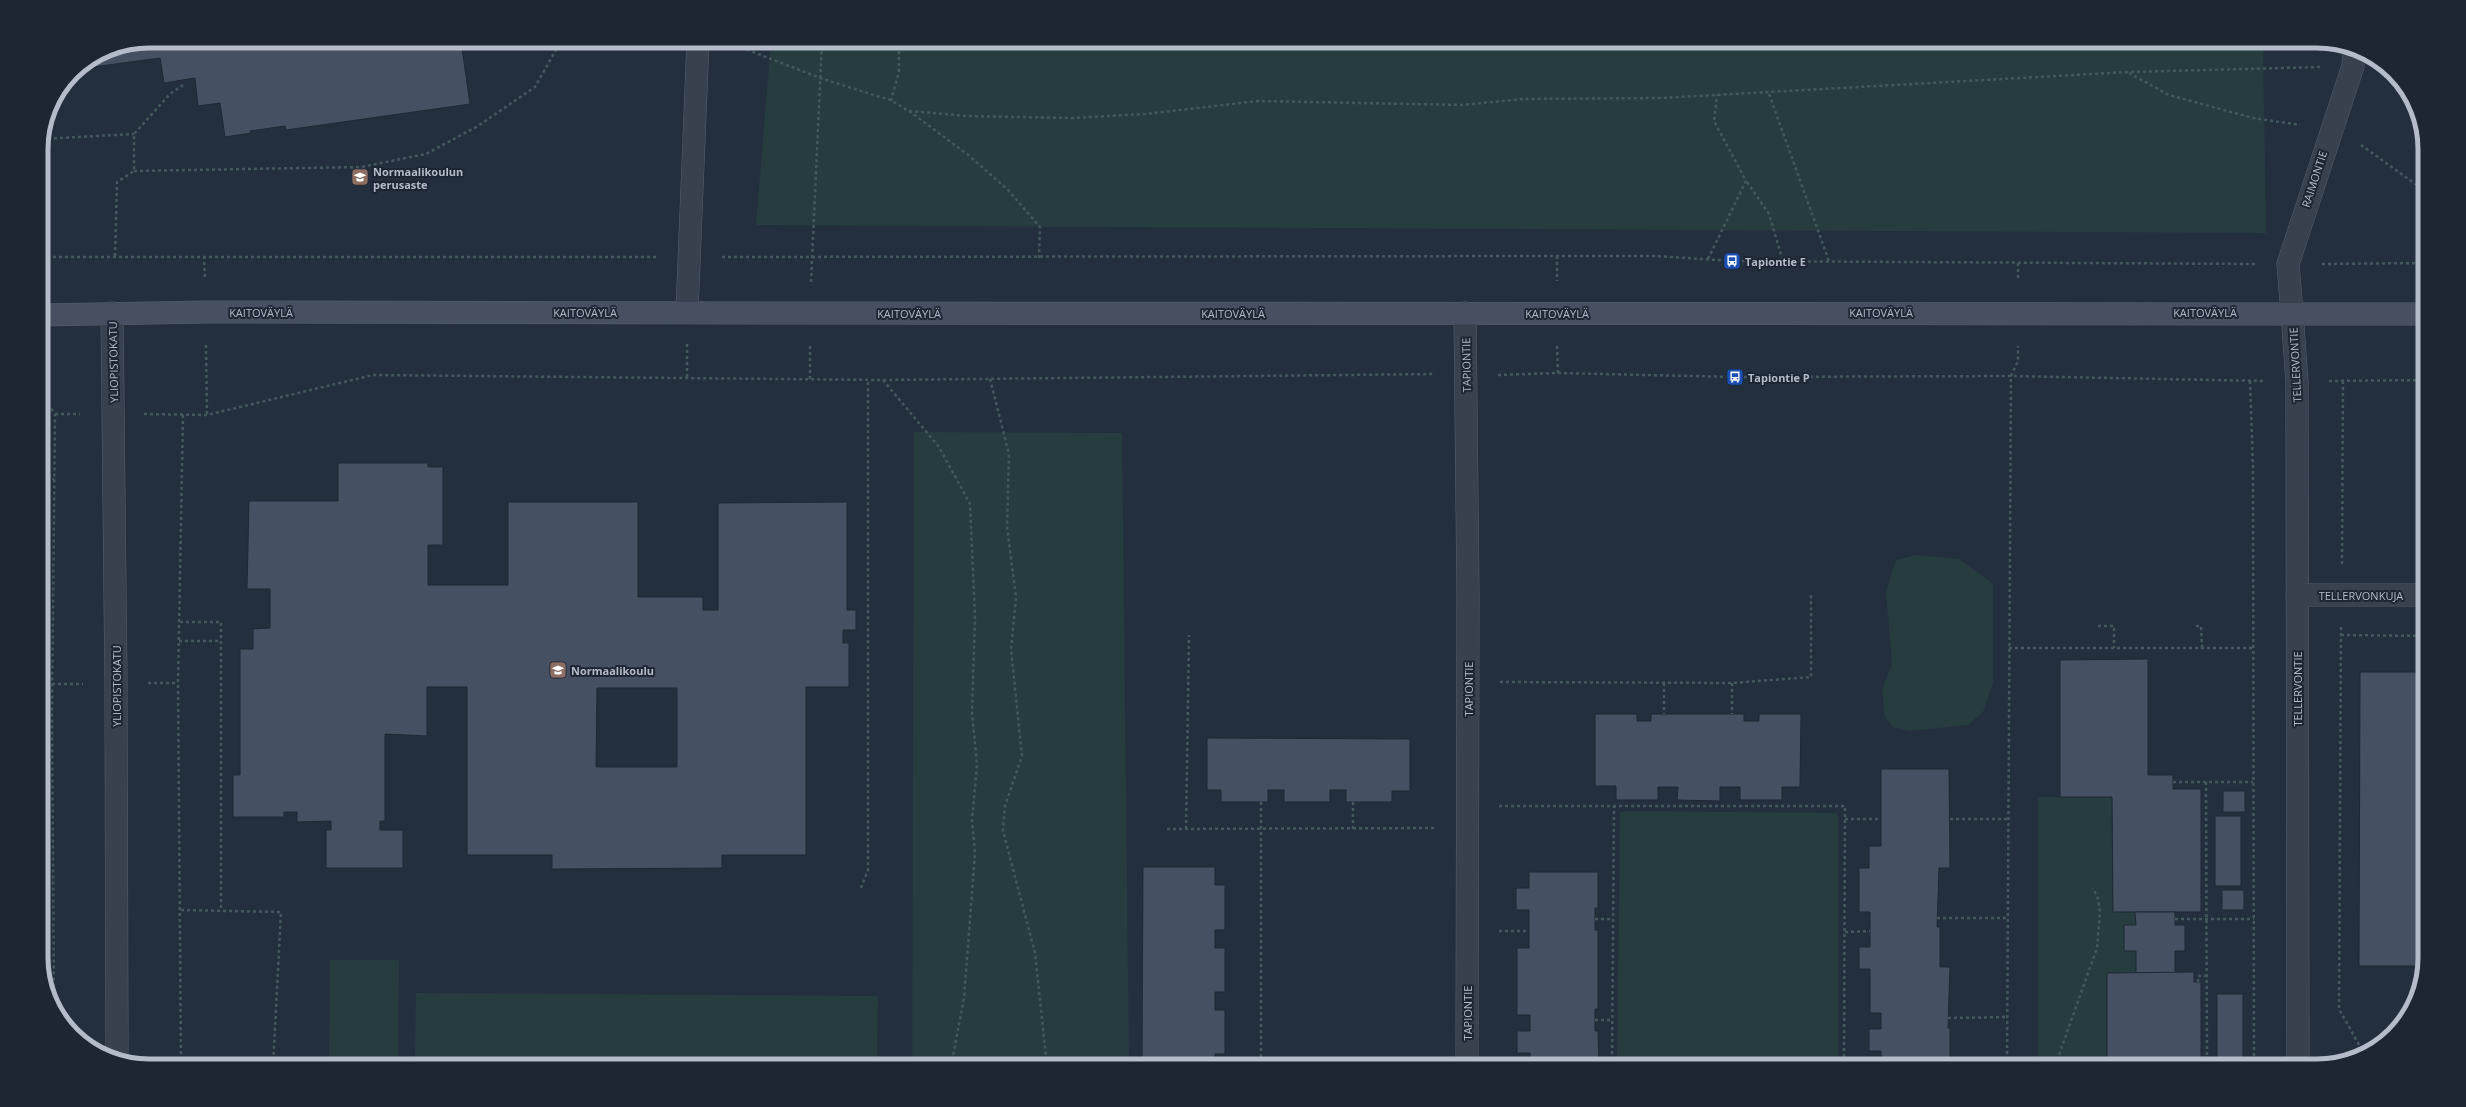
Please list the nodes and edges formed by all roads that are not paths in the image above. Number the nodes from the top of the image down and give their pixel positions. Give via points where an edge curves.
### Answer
1 (698, 48) edge
2 (2354, 57) edge
3 (687, 311) junction
4 (112, 312) junction
5 (1465, 312) junction
6 (2292, 312) junction
7 (2418, 314) edge
8 (48, 315) edge
9 (2297, 595) junction
10 (2418, 595) edge
11 (117, 1054) edge
12 (1467, 1059) edge
13 (2298, 1059) edge

1 - 3 street
2 - 6 street, RAIMONTIE via 2288,264
3 - 4 street, KAITOVÄYLÄ
3 - 5 street, KAITOVÄYLÄ
4 - 8 street, KAITOVÄYLÄ
4 - 11 street, YLIOPISTOKATU
5 - 6 street, KAITOVÄYLÄ
5 - 12 street, TAPIONTIE
6 - 7 street, KAITOVÄYLÄ
6 - 9 street, TELLERVONTIE via 2297,383
9 - 10 street, TELLERVONKUJA
9 - 13 street, TELLERVONTIE

